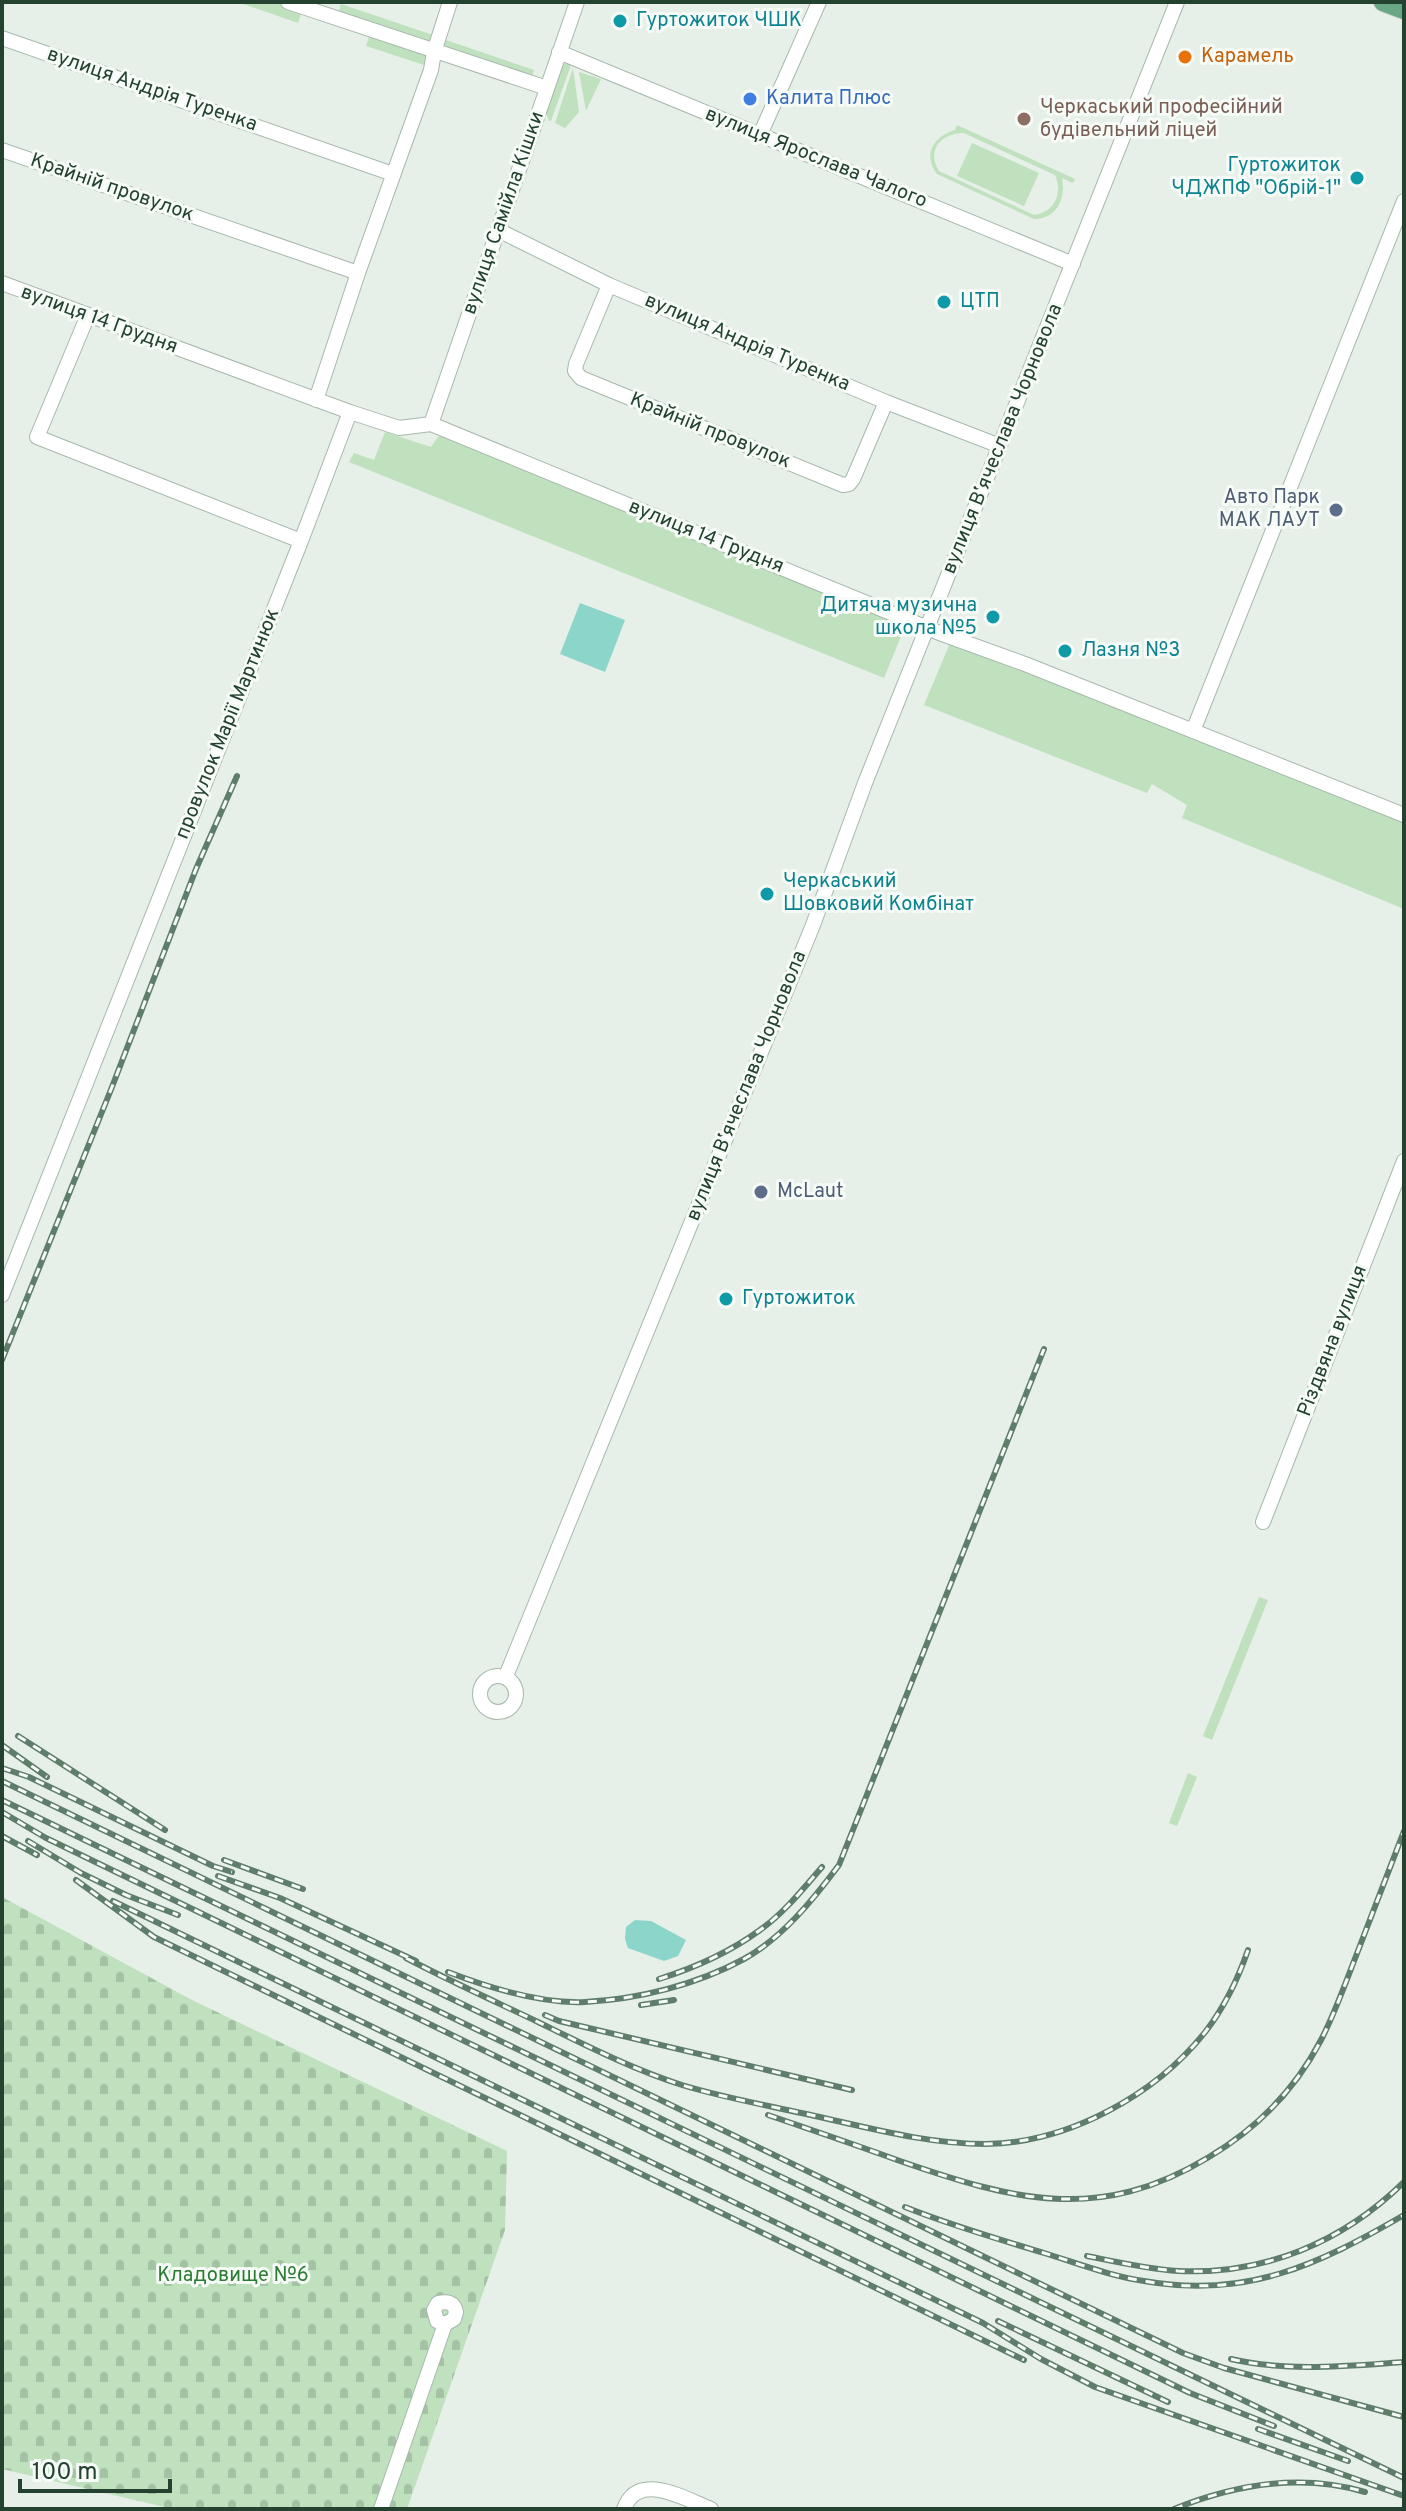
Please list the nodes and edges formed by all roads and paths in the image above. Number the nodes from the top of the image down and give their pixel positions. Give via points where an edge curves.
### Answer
1 (288, 2) edge
2 (339, 2) edge
3 (450, 2) edge
4 (577, 2) edge
5 (819, 2) edge
6 (1177, 2) edge
7 (1383, 2) edge
8 (1404, 10) edge
9 (335, 18) junction
10 (2, 38) edge
11 (434, 52) junction
12 (559, 52) junction
13 (547, 88) junction
14 (760, 135) junction
15 (2, 150) edge
16 (393, 174) junction
17 (1404, 201) edge
18 (498, 230) junction
19 (1073, 264) junction
20 (358, 273) junction
21 (2, 283) edge
22 (609, 285) junction
23 (88, 315) junction
24 (316, 400) junction
25 (886, 402) junction
26 (350, 412) junction
27 (431, 424) junction
28 (1000, 446) junction
29 (301, 541) junction
30 (928, 628) junction
31 (1193, 731) junction
32 (1404, 815) edge
33 (1404, 1161) edge
34 (2, 1295) edge
35 (1263, 1522) dead end
36 (506, 1676) dead end
37 (445, 2324) dead end
38 (381, 2509) edge
39 (624, 2509) edge
40 (711, 2509) edge

1 - 9 street
2 - 9 street
3 - 11 street
4 - 12 street, вулиця Самійла Кішки
5 - 14 street
6 - 19 street, вулиця Вʼячеслава Чорновола
7 - 8 main road
9 - 11 street
10 - 16 street, вулиця Андрія Туренка
11 - 13 street
11 - 16 street
12 - 13 street, вулиця Самійла Кішки
12 - 14 street, вулиця Ярослава Чалого
13 - 18 street, вулиця Самійла Кішки
14 - 19 street, вулиця Ярослава Чалого
15 - 20 street, Крайній провулок
16 - 20 street
17 - 31 street
18 - 22 street, вулиця Андрія Туренка
18 - 27 street, вулиця Самійла Кішки
19 - 28 street, вулиця Вʼячеслава Чорновола
20 - 24 street
21 - 23 street, вулиця 14 Грудня
22 - 25 street, вулиця Андрія Туренка
22 - 25 street, Крайній провулок via 576,364 581,378 843,485 853,479
23 - 24 street, вулиця 14 Грудня
23 - 29 street via 37,437
24 - 26 street, вулиця 14 Грудня
25 - 28 street, вулиця Андрія Туренка
26 - 27 street, вулиця 14 Грудня via 399,428
26 - 29 street, провулок Марії Мартинюк
27 - 30 street, вулиця 14 Грудня
28 - 30 street, вулиця Вʼячеслава Чорновола
29 - 34 street, провулок Марії Мартинюк
30 - 31 street, вулиця 14 Грудня
30 - 36 street, вулиця Вʼячеслава Чорновола via 813,925
31 - 32 street, вулиця 14 Грудня
33 - 35 street, Різдвяна вулиця
37 - 38 street
39 - 40 street via 636,2493 654,2487

